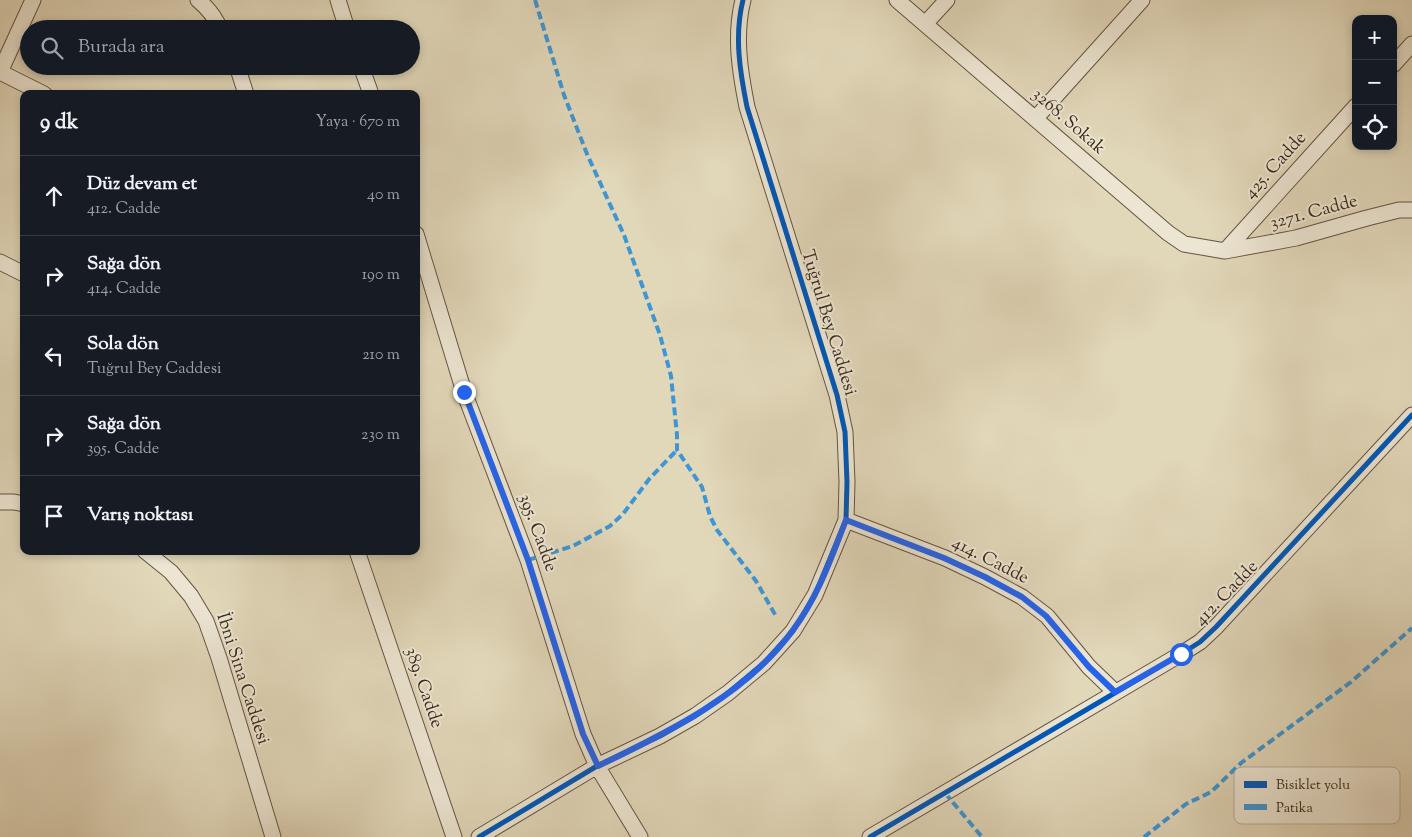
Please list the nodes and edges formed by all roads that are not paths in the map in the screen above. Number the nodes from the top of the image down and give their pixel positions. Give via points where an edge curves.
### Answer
1 (33, 0) edge
2 (198, 0) edge
3 (338, 0) edge
4 (743, 0) edge
5 (897, 0) edge
6 (947, 0) edge
7 (1142, 0) edge
8 (24, 20) edge
9 (216, 20) edge
10 (344, 20) edge
11 (925, 24) junction
12 (20, 28) edge
13 (1412, 44) edge
14 (1397, 61) edge
15 (0, 72) edge
16 (240, 75) edge
17 (364, 75) edge
18 (36, 90) edge
19 (245, 90) edge
20 (369, 90) edge
21 (1352, 110) edge
22 (1035, 119) junction
23 (1412, 210) edge
24 (420, 247) edge
25 (1225, 251) junction
26 (0, 262) edge
27 (20, 272) edge
28 (1412, 415) edge
29 (0, 502) edge
30 (20, 503) edge
31 (846, 520) junction
32 (149, 555) edge
33 (358, 555) edge
34 (1115, 692) junction
35 (598, 766) junction
36 (273, 837) edge
37 (454, 837) edge
38 (479, 837) edge
39 (640, 837) edge
40 (870, 837) edge

1 - 8 street
2 - 9 street
3 - 10 street
4 - 31 street, Tuğrul Bey Caddesi via 738,36 747,107 846,432
5 - 11 street, 3268. Sokak
6 - 11 street
7 - 22 street
11 - 22 street, 3268. Sokak
12 - 15 street
13 - 14 street
15 - 18 street
16 - 19 street
17 - 20 street
21 - 25 street, 425. Cadde
22 - 25 street, 3268. Sokak via 1168,234 1184,244
23 - 25 street, 3271. Cadde via 1399,210 1296,238
24 - 35 street, 395. Cadde via 464,392 528,560 583,734
26 - 27 street
28 - 34 street, 412. Cadde via 1200,642
29 - 30 street
31 - 34 street, 414. Cadde via 944,558 1022,597 1046,616
31 - 35 street, Tuğrul Bey Caddesi via 815,595 793,630 764,663 695,716
32 - 36 street, İbni Sina Caddesi via 171,572 192,596 206,621
33 - 37 street, 389. Cadde
34 - 40 street, 412. Cadde
35 - 38 street, Tuğrul Bey Caddesi
35 - 39 street, 395. Cadde

